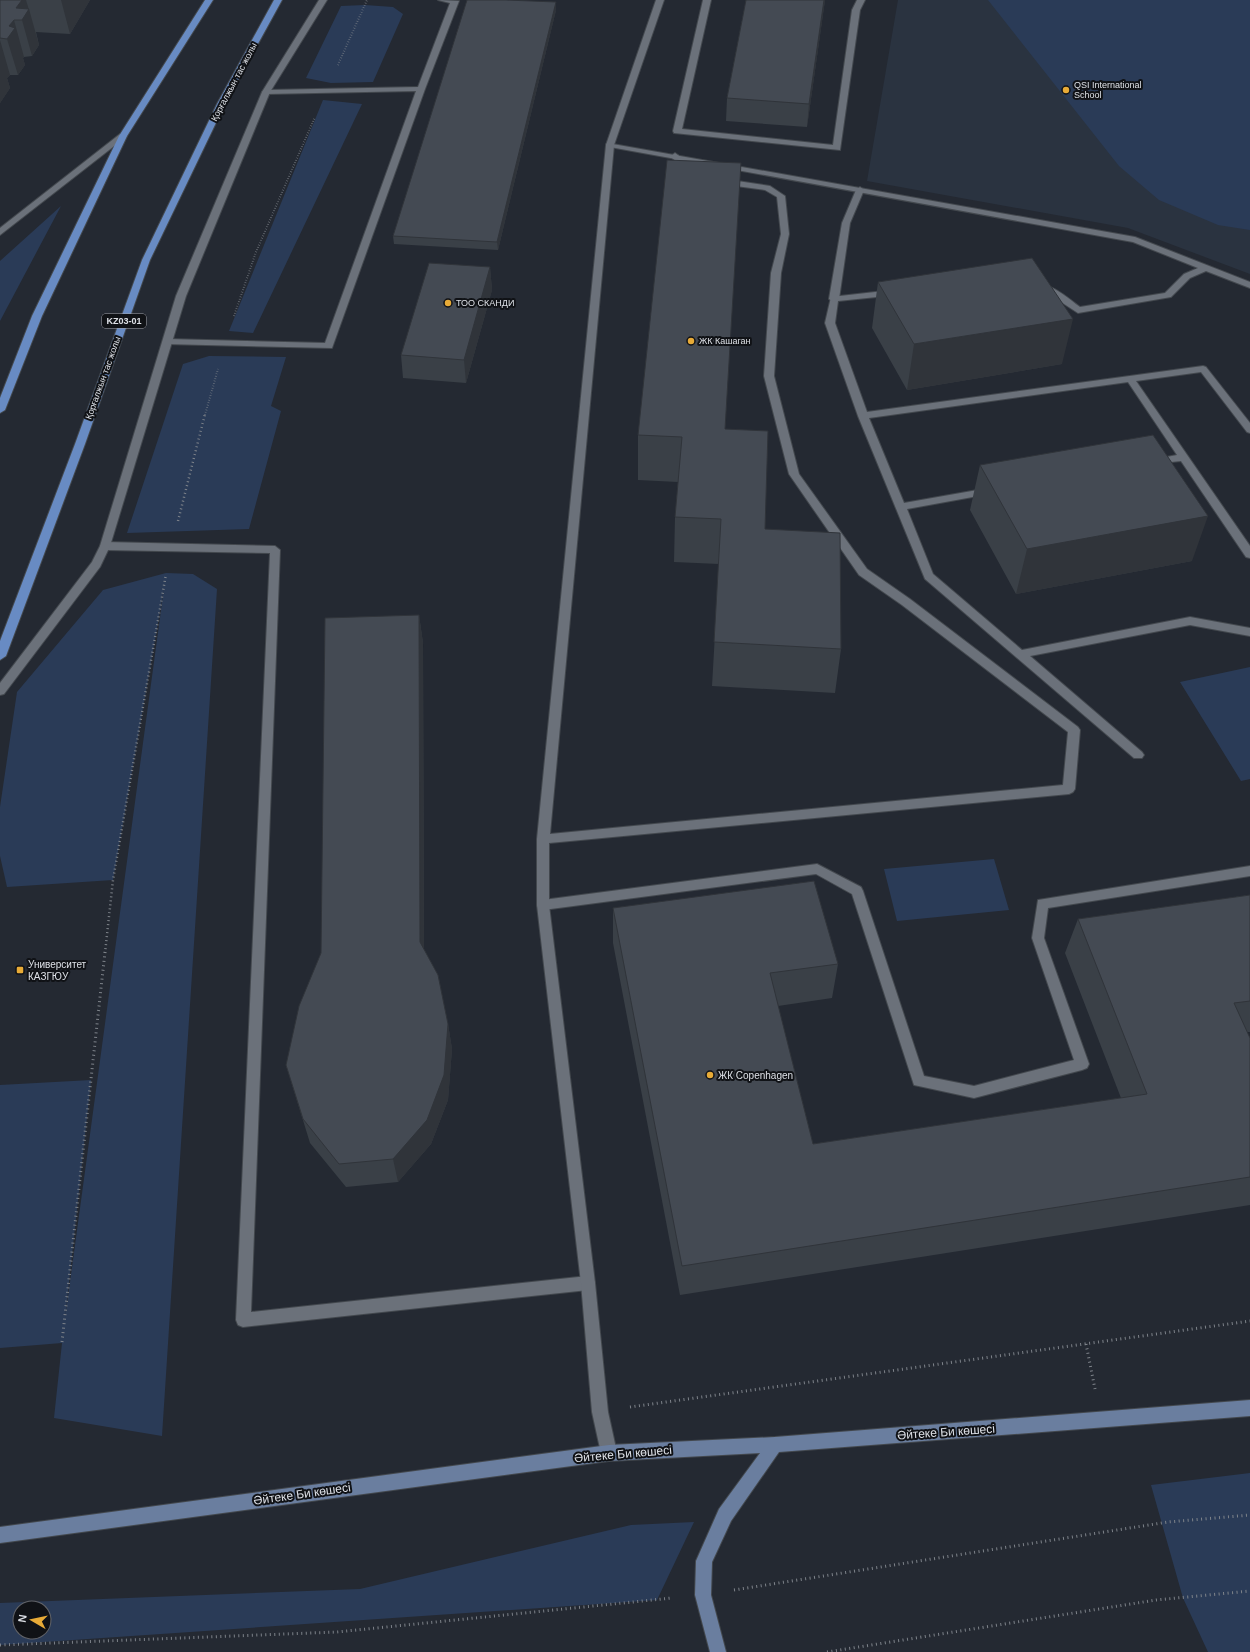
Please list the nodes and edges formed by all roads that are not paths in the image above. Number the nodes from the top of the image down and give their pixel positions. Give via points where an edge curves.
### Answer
1 (209, 0) edge
2 (278, 0) edge
3 (323, 0) edge
4 (442, 0) edge
5 (660, 0) edge
6 (707, 0) edge
7 (861, 0) edge
8 (422, 89) junction
9 (266, 92) junction
10 (123, 136) junction
11 (610, 145) junction
12 (675, 156) junction
13 (702, 174) edge
14 (715, 179) edge
15 (860, 190) junction
16 (0, 232) edge
17 (1206, 268) junction
18 (1034, 283) edge
19 (1250, 285) edge
20 (902, 292) edge
21 (834, 299) junction
22 (168, 342) junction
23 (1130, 379) junction
24 (0, 410) edge
25 (863, 416) junction
26 (1250, 430) edge
27 (1183, 456) junction
28 (1144, 464) edge
29 (1002, 489) edge
30 (900, 507) junction
31 (105, 546) junction
32 (1250, 554) edge
33 (1250, 632) edge
34 (1021, 654) junction
35 (0, 656) edge
36 (0, 691) edge
37 (1138, 755) dead end
38 (543, 839) junction
39 (1250, 871) edge
40 (543, 905) junction
41 (588, 1283) junction
42 (1250, 1408) edge
43 (775, 1445) junction
44 (609, 1453) junction
45 (0, 1535) edge
46 (718, 1652) edge

1 - 10 main road
2 - 35 main road, Қорғалжын тас жолы / KZ03-01 via 221,104 146,260
3 - 9 street
4 - 8 street via 455,0
5 - 11 street
6 - 7 street via 677,131 838,148 856,10
8 - 9 street
8 - 22 street via 329,346
9 - 22 street via 181,296
10 - 16 street
10 - 24 main road via 37,316
11 - 12 street
11 - 38 street
12 - 13 street via 695,172
12 - 15 street
14 - 38 street via 767,188 781,196 786,234 776,273 770,376 794,474 863,572 1074,730 1069,789
15 - 17 street via 1135,240
15 - 21 street via 846,223
17 - 18 street via 1187,276 1168,296 1078,310 1058,295
17 - 19 street
20 - 21 street
21 - 25 street via 830,323
22 - 31 street
23 - 25 street
23 - 26 street via 1203,369
23 - 27 street
25 - 30 street
27 - 28 street
27 - 32 street
29 - 30 street
30 - 34 street via 929,576
31 - 36 street via 96,564
31 - 41 street via 275,550 243,1320
33 - 34 street via 1190,621
34 - 37 street
38 - 40 street
39 - 40 street via 1042,904 1038,938 1082,1064 974,1092 919,1081 857,891 817,869
40 - 41 street
41 - 44 street via 600,1412
42 - 43 street, Әйтеке Би көшесі
43 - 44 street, Әйтеке Би көшесі
43 - 46 street via 725,1515 704,1561 703,1595
44 - 45 street, Әйтеке Би көшесі

